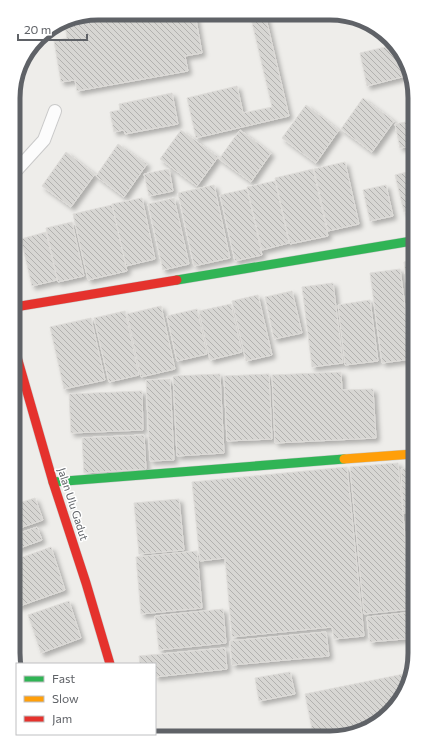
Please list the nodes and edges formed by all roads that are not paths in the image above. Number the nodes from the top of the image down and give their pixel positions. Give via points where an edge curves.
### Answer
1 (55, 111) dead end
2 (20, 166) edge
3 (408, 242) edge
4 (20, 306) edge
5 (20, 367) edge
6 (408, 454) edge
7 (53, 482) junction
8 (110, 663) edge

1 - 2 lane via 44,140
3 - 4 street
5 - 7 street, Jalan Ulu Gadut
6 - 7 street
7 - 8 street, Jalan Ulu Gadut

